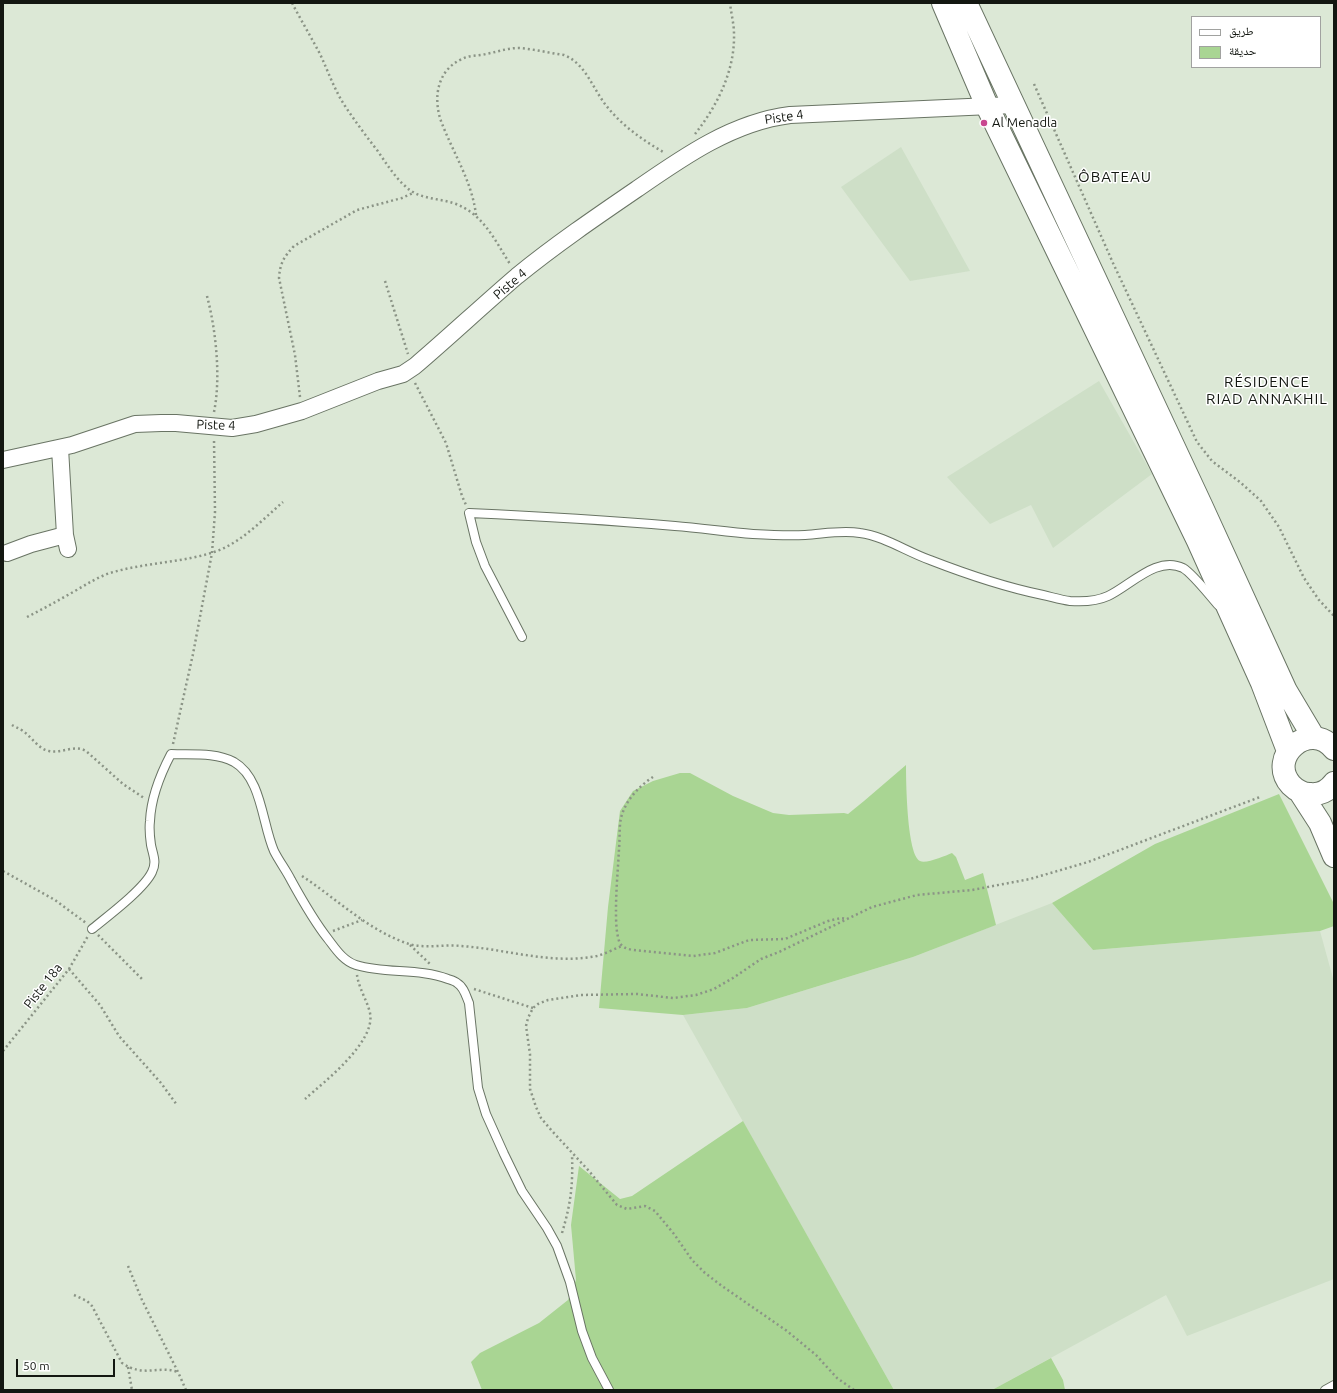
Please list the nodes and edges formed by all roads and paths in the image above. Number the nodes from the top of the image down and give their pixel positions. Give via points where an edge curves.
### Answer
1 (292, 3) edge
2 (730, 3) edge
3 (961, 6) edge
4 (1034, 84) dead end
5 (987, 106) junction
6 (1013, 106) junction
7 (694, 134) dead end
8 (663, 171) junction
9 (414, 193) junction
10 (476, 215) junction
11 (517, 276) junction
12 (385, 281) dead end
13 (207, 296) dead end
14 (410, 369) junction
15 (302, 411) junction
16 (212, 426) junction
17 (60, 448) junction
18 (3, 460) edge
19 (283, 502) dead end
20 (470, 513) junction
21 (7, 553) dead end
22 (212, 553) junction
23 (1334, 616) edge
24 (27, 617) dead end
25 (1236, 626) junction
26 (522, 637) dead end
27 (12, 725) dead end
28 (1325, 741) edge
29 (1288, 751) junction
30 (171, 754) junction
31 (653, 777) dead end
32 (1334, 783) edge
33 (1300, 792) junction
34 (1260, 797) dead end
35 (152, 801) junction
36 (1334, 856) edge
37 (280, 862) junction
38 (3, 871) edge
39 (847, 919) junction
40 (363, 920) junction
41 (92, 929) junction
42 (324, 934) junction
43 (410, 944) junction
44 (622, 946) junction
45 (355, 965) junction
46 (69, 968) junction
47 (441, 976) junction
48 (143, 980) dead end
49 (458, 984) junction
50 (533, 1008) junction
51 (3, 1051) edge
52 (305, 1099) dead end
53 (177, 1104) dead end
54 (572, 1153) junction
55 (557, 1246) junction
56 (128, 1266) dead end
57 (74, 1295) dead end
58 (128, 1367) junction
59 (178, 1372) junction
60 (1334, 1385) edge
61 (132, 1390) edge
62 (186, 1390) edge
63 (609, 1390) edge
64 (854, 1390) edge
65 (1325, 1390) edge

1 - 9 path via 345,106 394,174
2 - 7 path via 734,34 731,65 721,92
3 - 5 main road
3 - 6 main road
4 - 23 path via 1116,269 1197,442 1212,461 1261,501 1279,527 1304,578
5 - 6 street, Piste 4
5 - 8 street, Piste 4 via 771,117 729,134
5 - 25 main road via 1185,514
6 - 28 main road via 1286,691
8 - 10 path via 674,158 634,134 608,108 573,59 564,55 518,48 468,57 449,69 440,83 437,99 441,121 471,189
8 - 11 street, Piste 4 via 580,228
9 - 10 path via 453,203
9 - 15 path via 357,210 294,246 286,254 280,266 279,278 295,354
10 - 11 path
11 - 14 street, Piste 4 via 458,330
12 - 14 path
13 - 16 path via 212,313 217,369 216,404
14 - 15 street, Piste 4 via 403,374 378,381
14 - 20 path via 446,443 462,496
15 - 16 street, Piste 4 via 232,428
16 - 17 street, Piste 4 via 136,424
16 - 22 path via 216,512
17 - 18 street, Piste 4
17 - 21 street via 66,542 31,544
19 - 22 path via 242,537
20 - 25 lane via 565,517 766,534 860,533 990,582 1070,601 1100,599 1159,566 1173,565 1191,575
20 - 26 lane via 484,566
22 - 24 path via 110,573
22 - 30 path
25 - 29 main road
27 - 35 path via 46,750 86,750 123,784
28 - 29 main road via 1307,738
29 - 33 main road via 1284,770 1290,783
30 - 35 lane
30 - 37 lane via 220,757 234,762 243,769 249,775 273,850
31 - 44 path via 633,796 621,817 616,923
32 - 33 main road via 1321,793
33 - 36 main road via 1320,823
34 - 39 path via 1124,849 1030,879 972,890 904,897
35 - 41 lane via 150,837 155,866 152,873 123,903
37 - 40 path
37 - 42 lane
38 - 41 path via 55,900
39 - 44 path via 828,921 785,939 749,940 715,953 693,956 628,950
39 - 50 path via 761,959 714,989 696,995 673,998 637,994 581,995 548,1000
40 - 42 path
40 - 43 path
41 - 46 path, Piste 18a
41 - 48 path
42 - 45 lane via 341,956
43 - 44 path via 460,946 550,958 581,958
43 - 47 path
45 - 47 lane
45 - 52 path via 371,1023 351,1056
46 - 51 path, Piste 18a
46 - 53 path via 100,1005 119,1036 162,1083
47 - 49 lane
49 - 50 path
49 - 55 lane via 465,992 469,1003 478,1088 486,1114 522,1191
50 - 54 path via 526,1026 530,1054 530,1089 541,1118
54 - 55 path via 572,1194
54 - 64 path via 617,1205 627,1209 645,1206 655,1212 705,1273 787,1331 816,1355 837,1378
55 - 63 lane via 582,1331 592,1358
56 - 59 path
57 - 58 path via 92,1306 119,1360
58 - 59 path via 141,1371
58 - 61 path
59 - 62 path
60 - 65 lane

